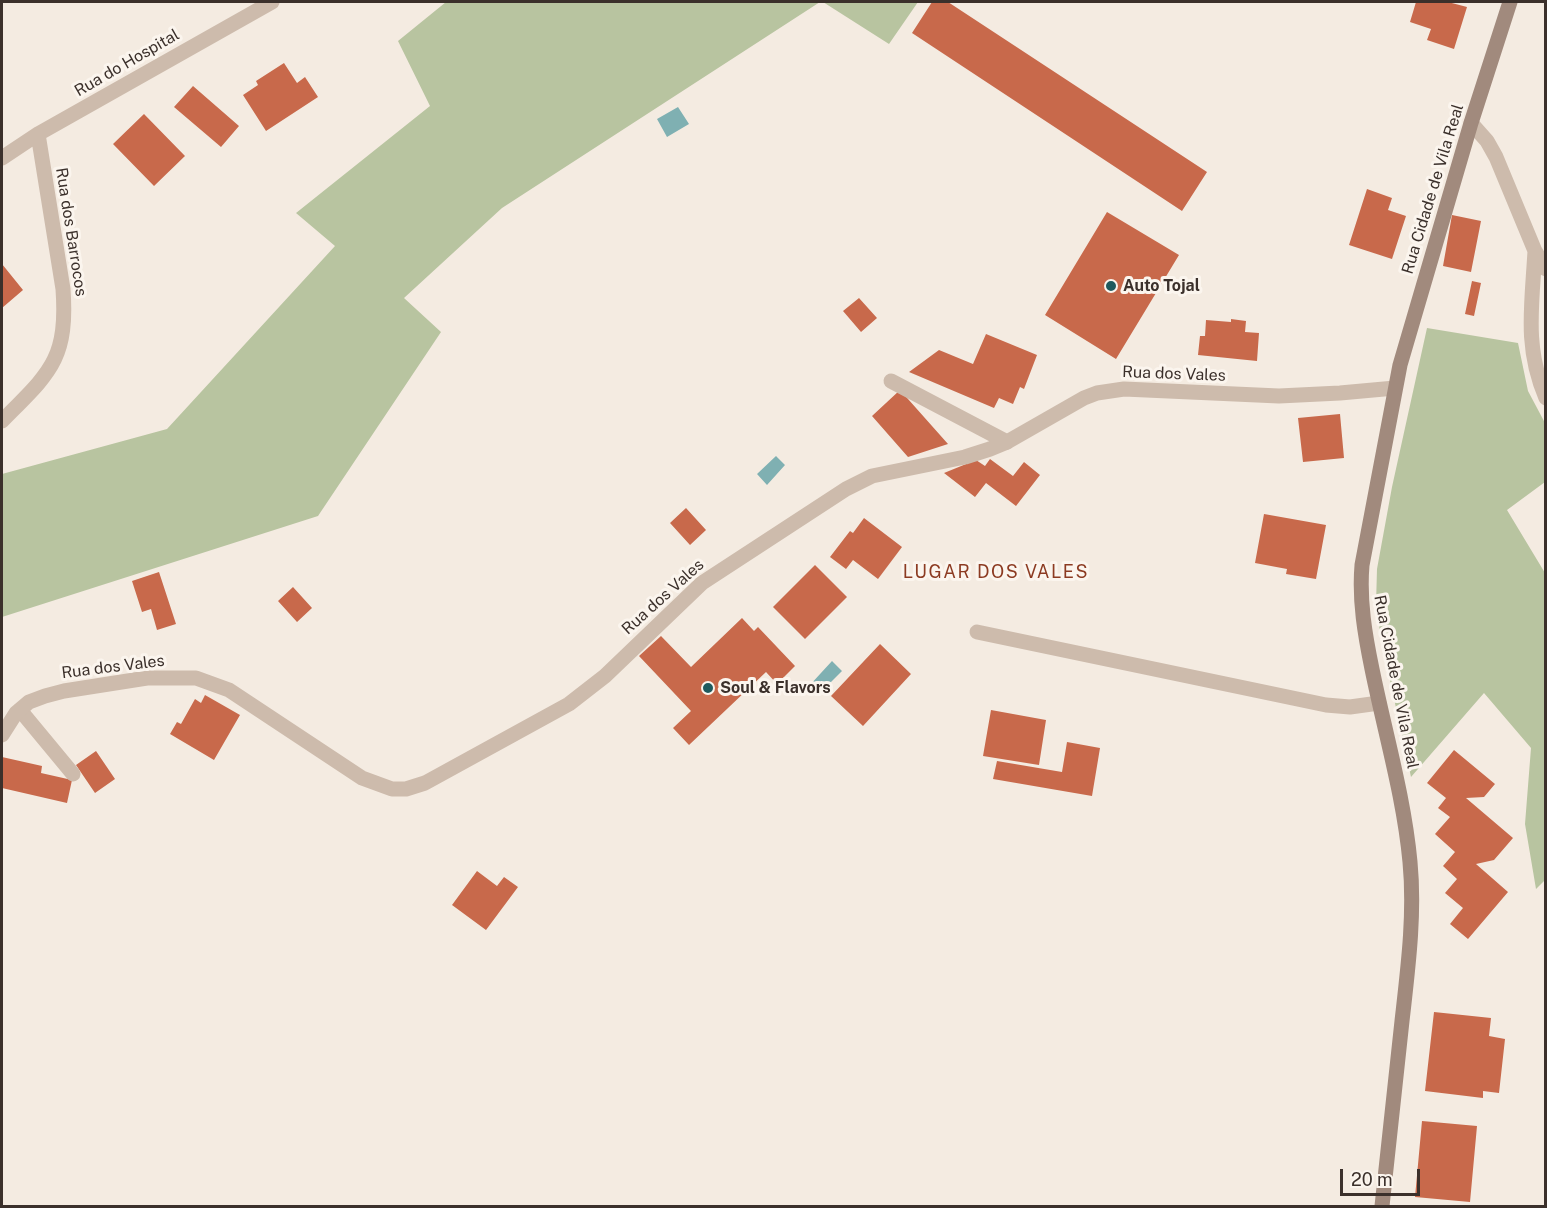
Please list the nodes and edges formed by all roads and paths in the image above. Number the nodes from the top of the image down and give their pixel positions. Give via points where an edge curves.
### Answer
1 (272, 2) edge
2 (1510, 2) edge
3 (1471, 123) junction
4 (38, 134) junction
5 (2, 158) edge
6 (1535, 251) junction
7 (1545, 269) edge
8 (891, 381) dead end
9 (1395, 388) junction
10 (1545, 398) edge
11 (2, 421) edge
12 (1007, 442) junction
13 (977, 632) dead end
14 (1379, 703) junction
15 (20, 710) junction
16 (2, 735) edge
17 (73, 774) dead end
18 (1382, 1206) edge

1 - 4 street, Rua do Hospital
2 - 3 street, Rua Cidade de Vila Real
3 - 6 street via 1496,156
3 - 9 street, Rua Cidade de Vila Real
4 - 5 street, Rua do Hospital
4 - 11 street, Rua dos Barrocos via 63,289 62,337 47,374
6 - 7 street
6 - 10 street via 1532,349
8 - 12 street
9 - 12 street, Rua dos Vales via 1279,396 1112,390 1084,398
9 - 14 street, Rua Cidade de Vila Real via 1360,582
12 - 15 street, Rua dos Vales via 965,457 872,476 846,489 702,583 590,689 569,704 425,783 406,789 392,789 362,778 229,690 196,678 147,678 64,691 29,702
13 - 14 street via 1326,705 1350,708
14 - 18 street, Rua Cidade de Vila Real via 1406,830 1412,903
15 - 16 street, Rua dos Vales
15 - 17 street

